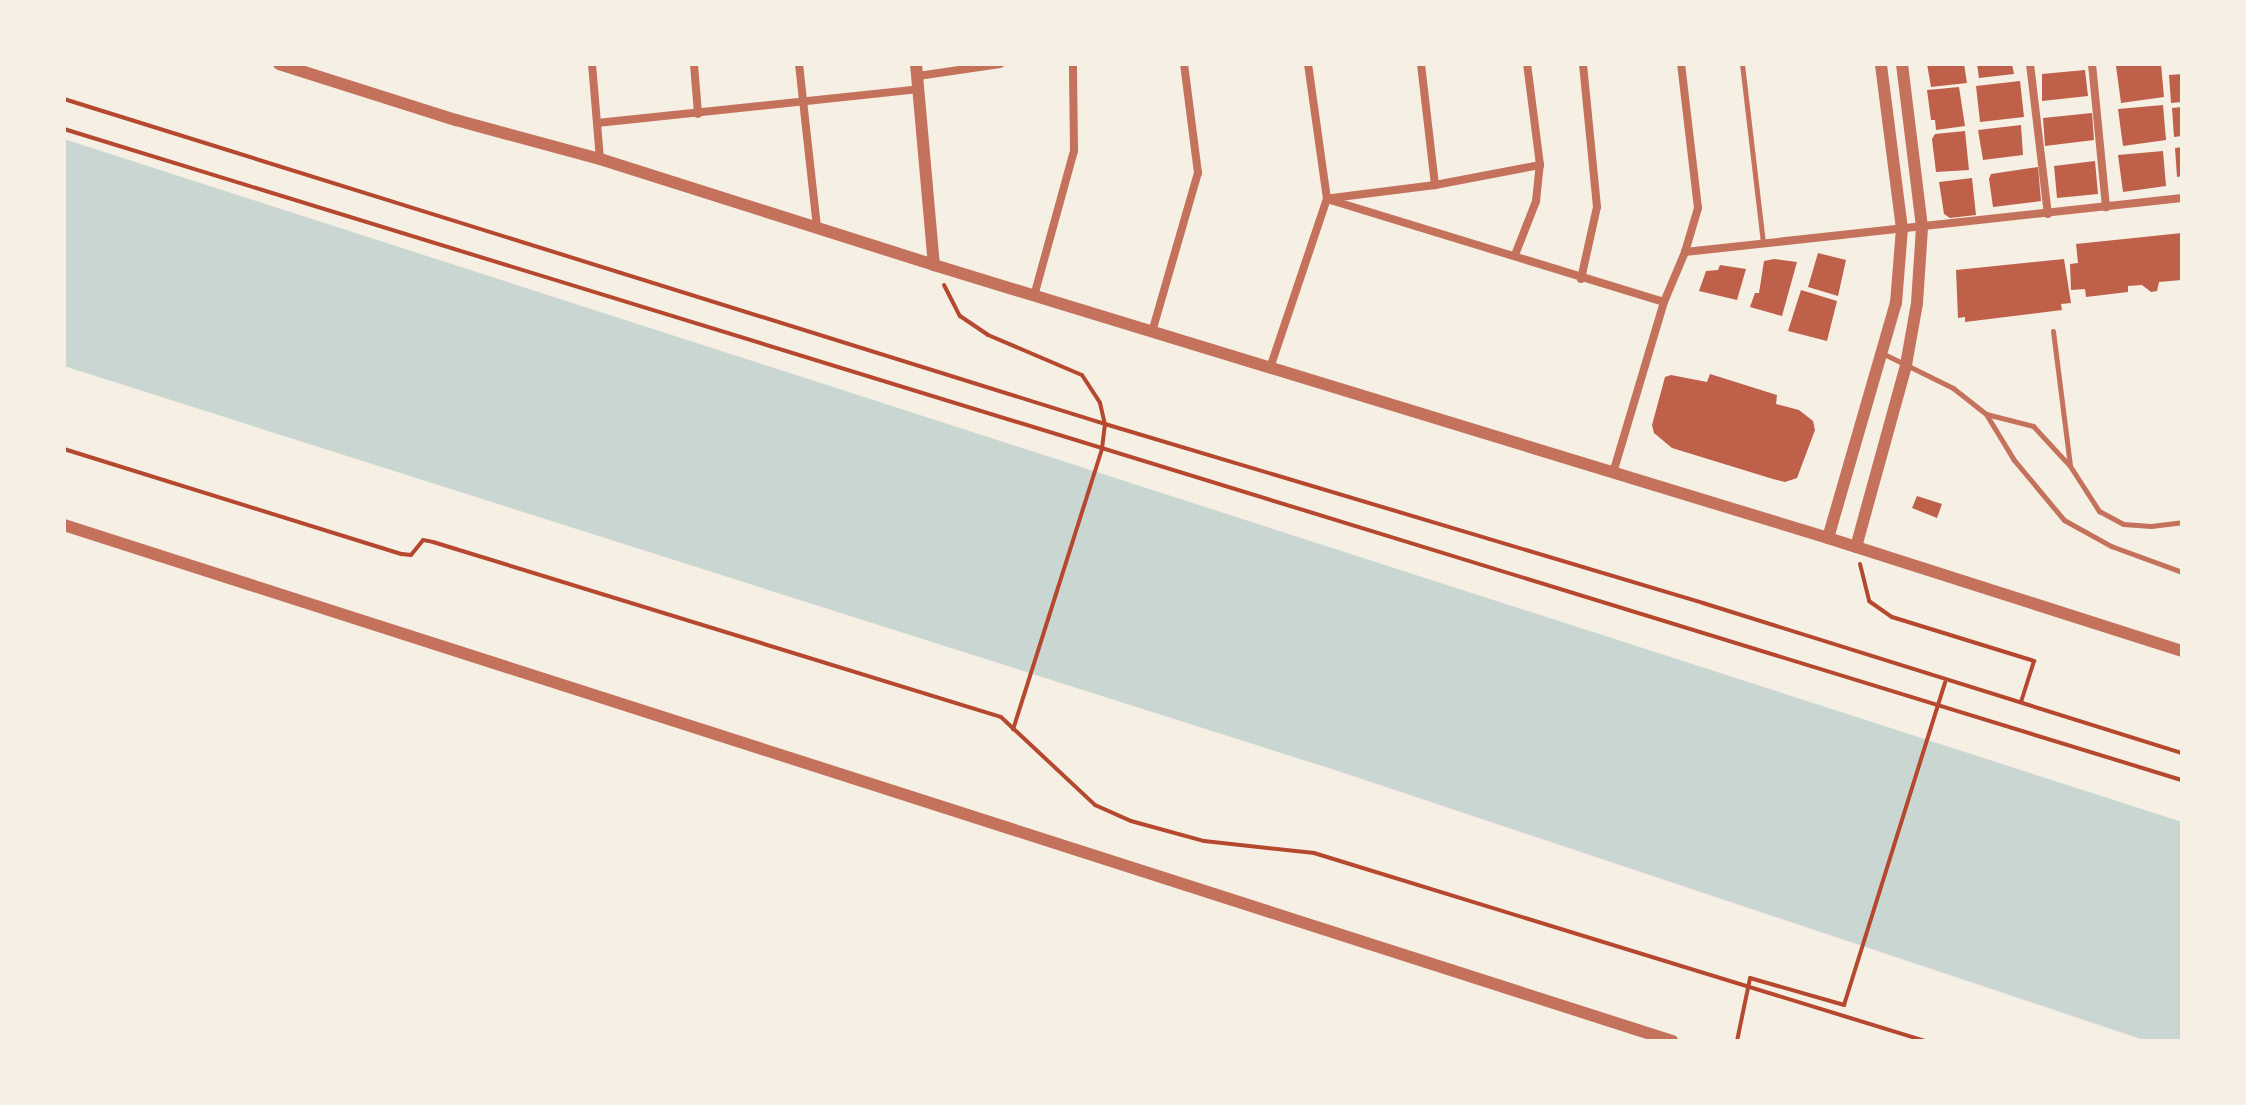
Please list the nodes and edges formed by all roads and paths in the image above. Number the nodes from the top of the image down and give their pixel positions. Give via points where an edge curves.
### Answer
1 (279, 64) edge
2 (592, 64) edge
3 (694, 64) edge
4 (799, 64) edge
5 (1000, 64) edge
6 (1073, 64) edge
7 (1184, 64) edge
8 (1308, 64) edge
9 (1421, 64) edge
10 (1527, 64) edge
11 (1583, 64) edge
12 (1681, 64) edge
13 (1742, 64) edge
14 (1881, 64) edge
15 (1902, 64) edge
16 (2030, 64) edge
17 (2092, 64) edge
18 (918, 76) edge
19 (64, 99) edge
20 (803, 103) junction
21 (698, 114) junction
22 (597, 123) junction
23 (64, 129) edge
24 (600, 159) junction
25 (1540, 165) junction
26 (1435, 185) junction
27 (2182, 198) edge
28 (1327, 199) junction
29 (2106, 207) junction
30 (2048, 214) junction
31 (1922, 227) junction
32 (817, 228) junction
33 (1902, 229) junction
34 (1764, 244) junction
35 (1685, 252) junction
36 (1515, 255) junction
37 (934, 265) junction
38 (1581, 279) junction
39 (1034, 296) junction
40 (1664, 302) junction
41 (2053, 331) dead end
42 (1152, 332) junction
43 (1883, 354) junction
44 (1906, 365) junction
45 (1270, 368) junction
46 (1986, 414) junction
47 (1105, 424) junction
48 (64, 449) edge
49 (1102, 449) junction
50 (2070, 466) junction
51 (1613, 473) junction
52 (2182, 522) edge
53 (64, 525) edge
54 (1828, 538) junction
55 (1856, 547) junction
56 (2182, 572) edge
57 (2182, 651) edge
58 (1945, 682) junction
59 (2021, 702) junction
60 (1937, 708) junction
61 (1013, 729) junction
62 (2182, 753) edge
63 (2182, 780) edge
64 (1749, 987) junction
65 (1669, 1040) edge
66 (1737, 1041) edge
67 (1925, 1041) edge

1 - 24 street
2 - 22 street
3 - 21 street
4 - 20 street
5 - 18 street
6 - 39 street via 1074,151
7 - 42 street via 1198,173
8 - 28 street
9 - 26 street
10 - 25 street
11 - 38 street via 1597,207
12 - 35 street via 1698,208
13 - 34 lane
14 - 33 street
15 - 31 street
16 - 30 street
17 - 29 street
18 - 20 street
18 - 37 street
19 - 47 path
20 - 21 street
20 - 32 street
21 - 22 street
22 - 24 street
23 - 49 path
24 - 32 street
25 - 26 street
25 - 36 street via 1536,201
26 - 28 street
27 - 29 street
28 - 36 street
28 - 45 street
29 - 30 street
30 - 31 street
31 - 33 street
31 - 44 street
32 - 37 street
33 - 34 street
33 - 43 street via 1896,303
34 - 35 street
35 - 40 street
36 - 38 street
37 - 39 street
37 - 47 path via 960,316 988,335 1082,375 1100,403
38 - 40 street
39 - 42 street
40 - 51 street
41 - 50 lane
42 - 45 street
43 - 44 lane
43 - 54 street
44 - 46 lane via 1953,388
44 - 55 street
45 - 51 street
46 - 50 lane via 2033,426
46 - 56 lane via 2014,460 2064,520 2111,546
47 - 49 path
47 - 58 path
48 - 61 path via 402,554 411,555 423,540 433,542 1001,717
49 - 60 path
49 - 61 path
50 - 52 lane via 2099,511 2123,524
51 - 54 street
53 - 65 street
54 - 55 street
55 - 57 street
55 - 59 path via 1869,601 1892,617 2034,661
58 - 59 path
58 - 60 path
59 - 62 path
60 - 63 path
60 - 64 path via 1844,1005 1750,978
61 - 64 path via 1095,805 1131,821 1204,841 1314,853
64 - 66 path
64 - 67 path

